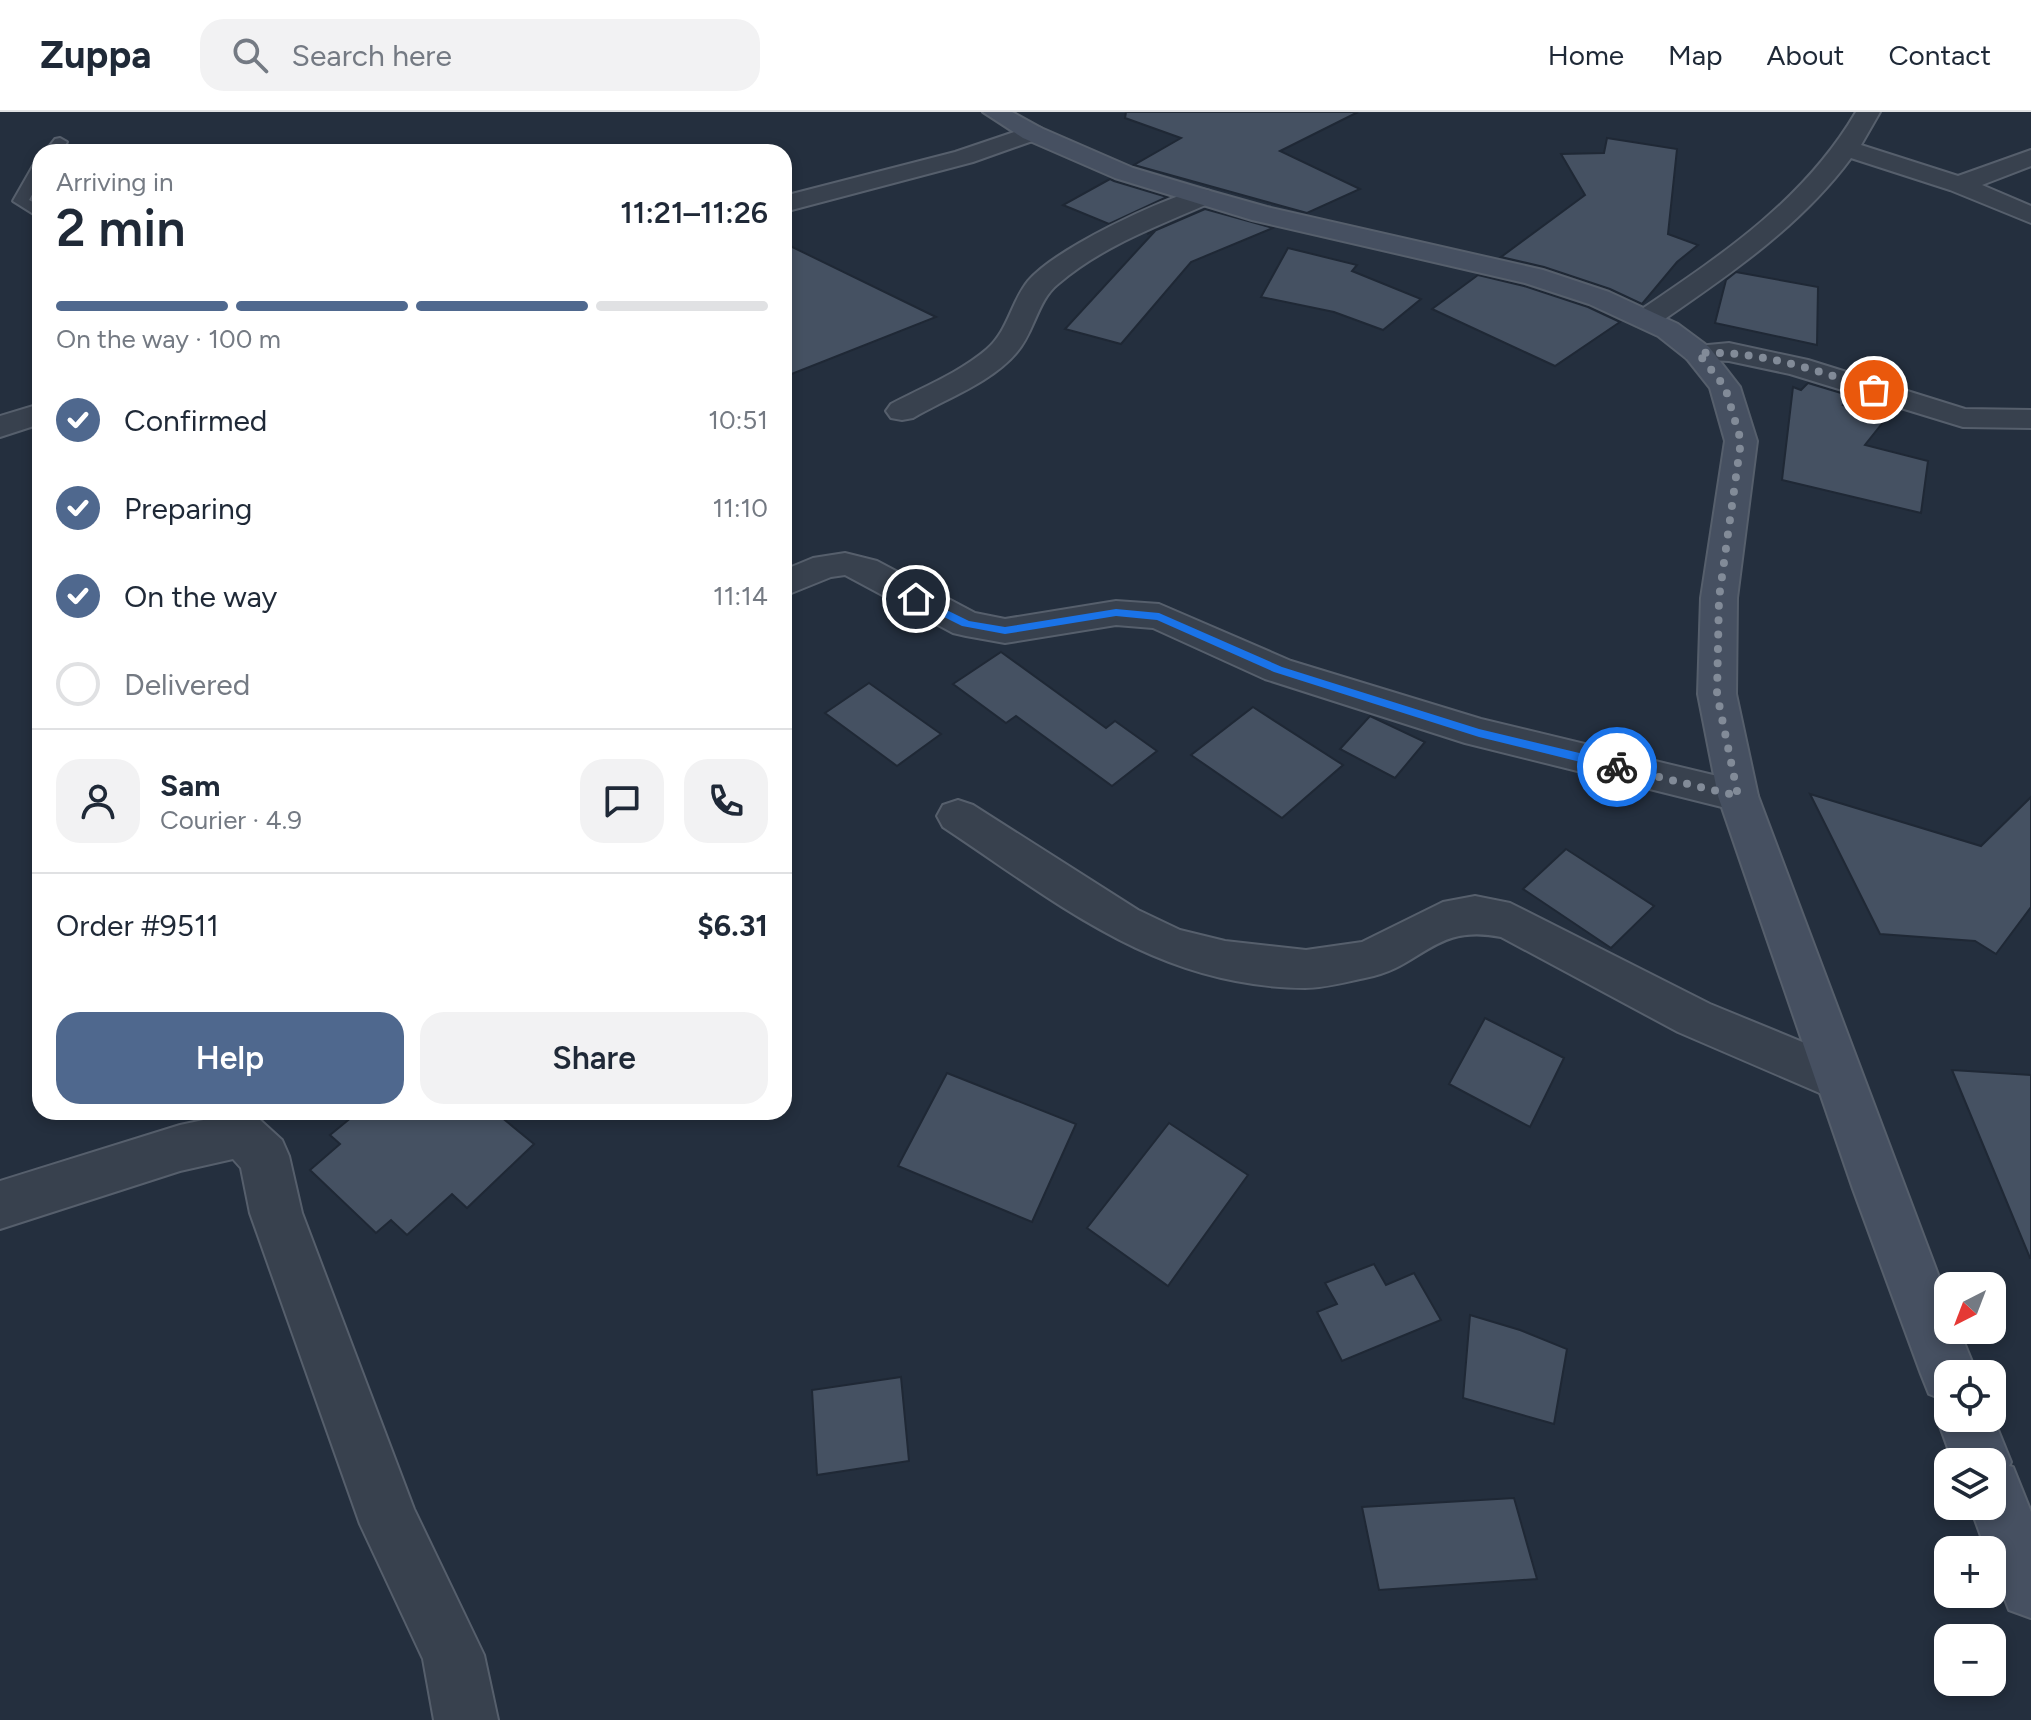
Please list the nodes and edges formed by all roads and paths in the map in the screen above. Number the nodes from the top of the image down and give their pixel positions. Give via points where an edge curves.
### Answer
1 (995, 112) edge
2 (1835, 112) edge
3 (1867, 116) edge
4 (1032, 133) junction
5 (1847, 149) junction
6 (2031, 157) edge
7 (32, 181) edge
8 (1959, 185) junction
9 (1201, 197) junction
10 (792, 202) edge
11 (32, 208) edge
12 (2031, 215) edge
13 (1646, 319) junction
14 (1698, 353) junction
15 (902, 411) dead end
16 (32, 416) edge
17 (2031, 419) edge
18 (0, 427) edge
19 (792, 580) edge
20 (1738, 796) junction
21 (958, 816) dead end
22 (1839, 1079) junction
23 (0, 1205) edge
24 (1944, 1360) edge
25 (2004, 1520) edge
26 (2031, 1588) edge
27 (466, 1720) edge

1 - 4 street
2 - 3 street
3 - 5 street
4 - 9 street via 1124,173
4 - 10 street via 976,154
5 - 8 street
5 - 13 street via 1791,211
6 - 8 street
7 - 11 lane via 21,201
8 - 12 street
9 - 13 street via 1533,276
9 - 15 street via 1078,257 1044,280 1005,349
13 - 14 street
14 - 17 street via 1729,352 1797,366 1963,418
14 - 20 street via 1725,387 1741,441 1719,598 1717,694
16 - 18 street
19 - 20 street via 825,566 845,564 865,569 966,624 1005,631 1116,613 1159,616 1278,670 1479,733
20 - 22 street
21 - 22 street via 1122,923 1171,946 1225,960 1306,969 1370,959 1443,920 1475,914 1510,921 1694,1018
22 - 24 street
23 - 27 street via 180,1148 241,1135 264,1156 276,1213 390,1524 453,1655
25 - 26 street

